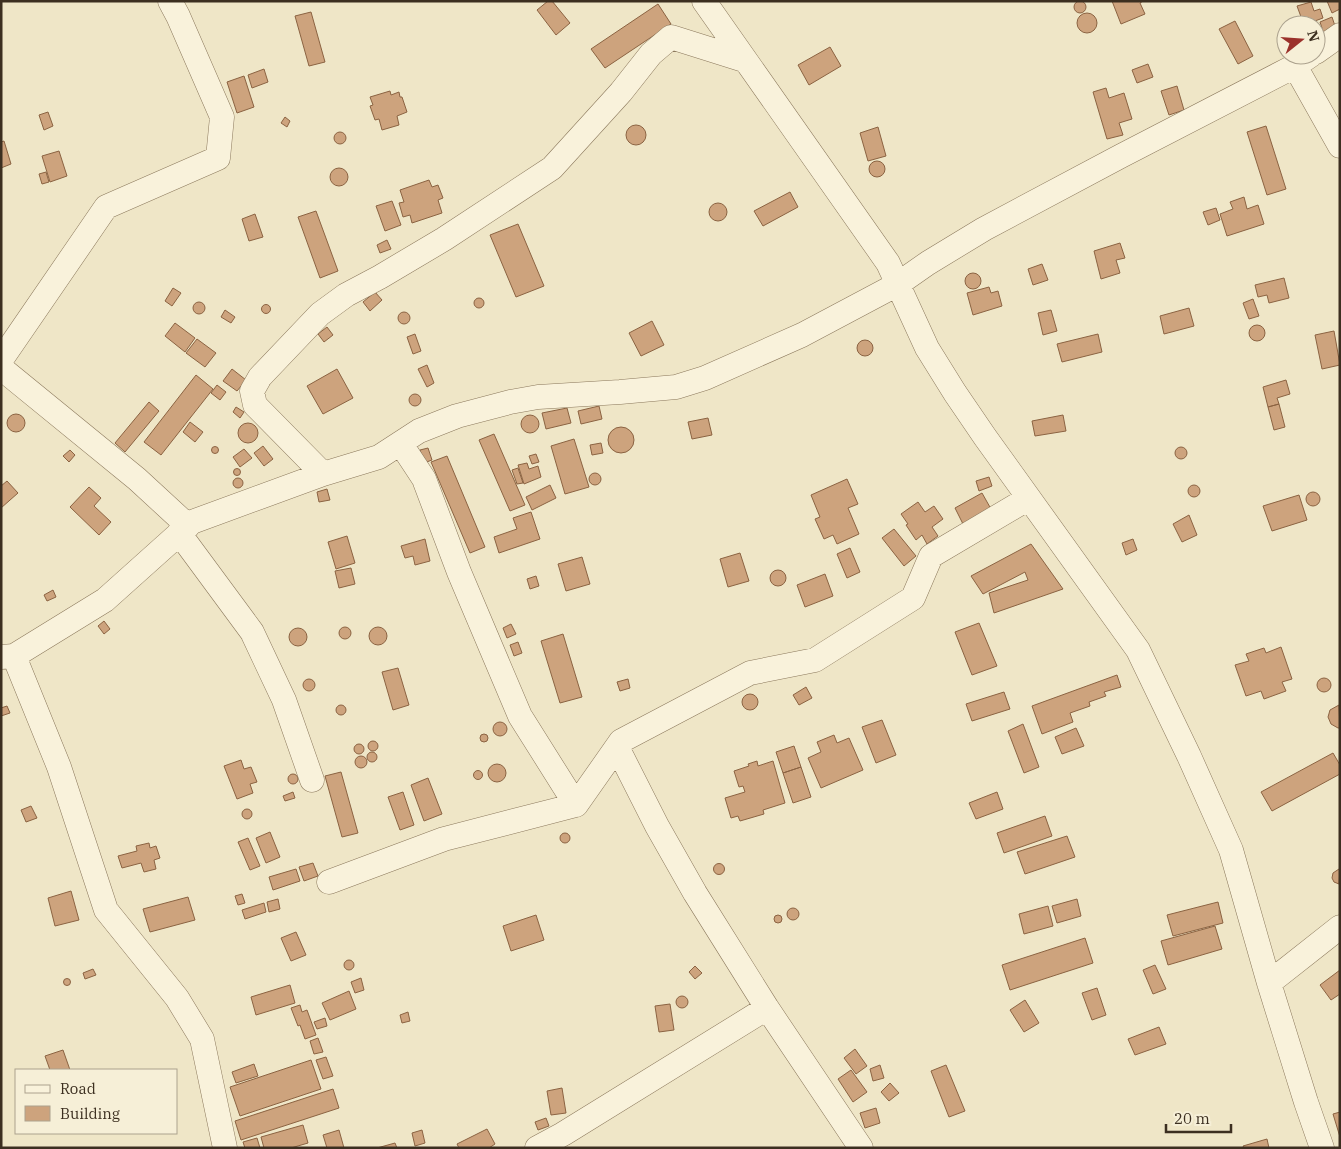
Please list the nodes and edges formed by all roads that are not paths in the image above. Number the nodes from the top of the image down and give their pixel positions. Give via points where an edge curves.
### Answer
1 (170, 1) edge
2 (704, 1) edge
3 (1340, 35) edge
4 (1326, 45) edge
5 (744, 60) junction
6 (1295, 65) edge
7 (1305, 65) edge
8 (1340, 146) edge
9 (898, 284) junction
10 (1, 360) edge
11 (1, 368) edge
12 (402, 444) junction
13 (323, 474) junction
14 (1029, 498) junction
15 (184, 530) junction
16 (8, 656) edge
17 (617, 747) junction
18 (312, 780) dead end
19 (576, 805) junction
20 (330, 882) dead end
21 (1340, 927) edge
22 (1268, 983) junction
23 (767, 1008) junction
24 (225, 1148) edge
25 (537, 1148) edge
26 (861, 1148) edge
27 (1322, 1148) edge

1 - 10 street via 222,117 218,158 106,207
2 - 5 street
3 - 4 street
5 - 9 street via 888,264
5 - 13 street via 671,37 651,54 552,168 444,239 320,314 260,377 252,391 255,405
6 - 9 street via 984,229
7 - 8 street
9 - 12 street via 802,335 705,378 676,387 510,402 433,425
9 - 14 street via 927,348
11 - 15 street via 138,479
12 - 13 street via 379,457
12 - 19 street via 424,479 520,716
13 - 15 street via 192,522
14 - 17 street via 932,556 913,598 815,660 750,673
14 - 22 street via 1138,650 1231,850
15 - 16 street via 105,600
15 - 18 street via 252,632 284,700
16 - 24 street via 59,767 106,910 177,998 202,1039
17 - 19 street
17 - 23 street via 695,893
19 - 20 street via 444,839
21 - 22 street
22 - 27 street
23 - 25 street
23 - 26 street

